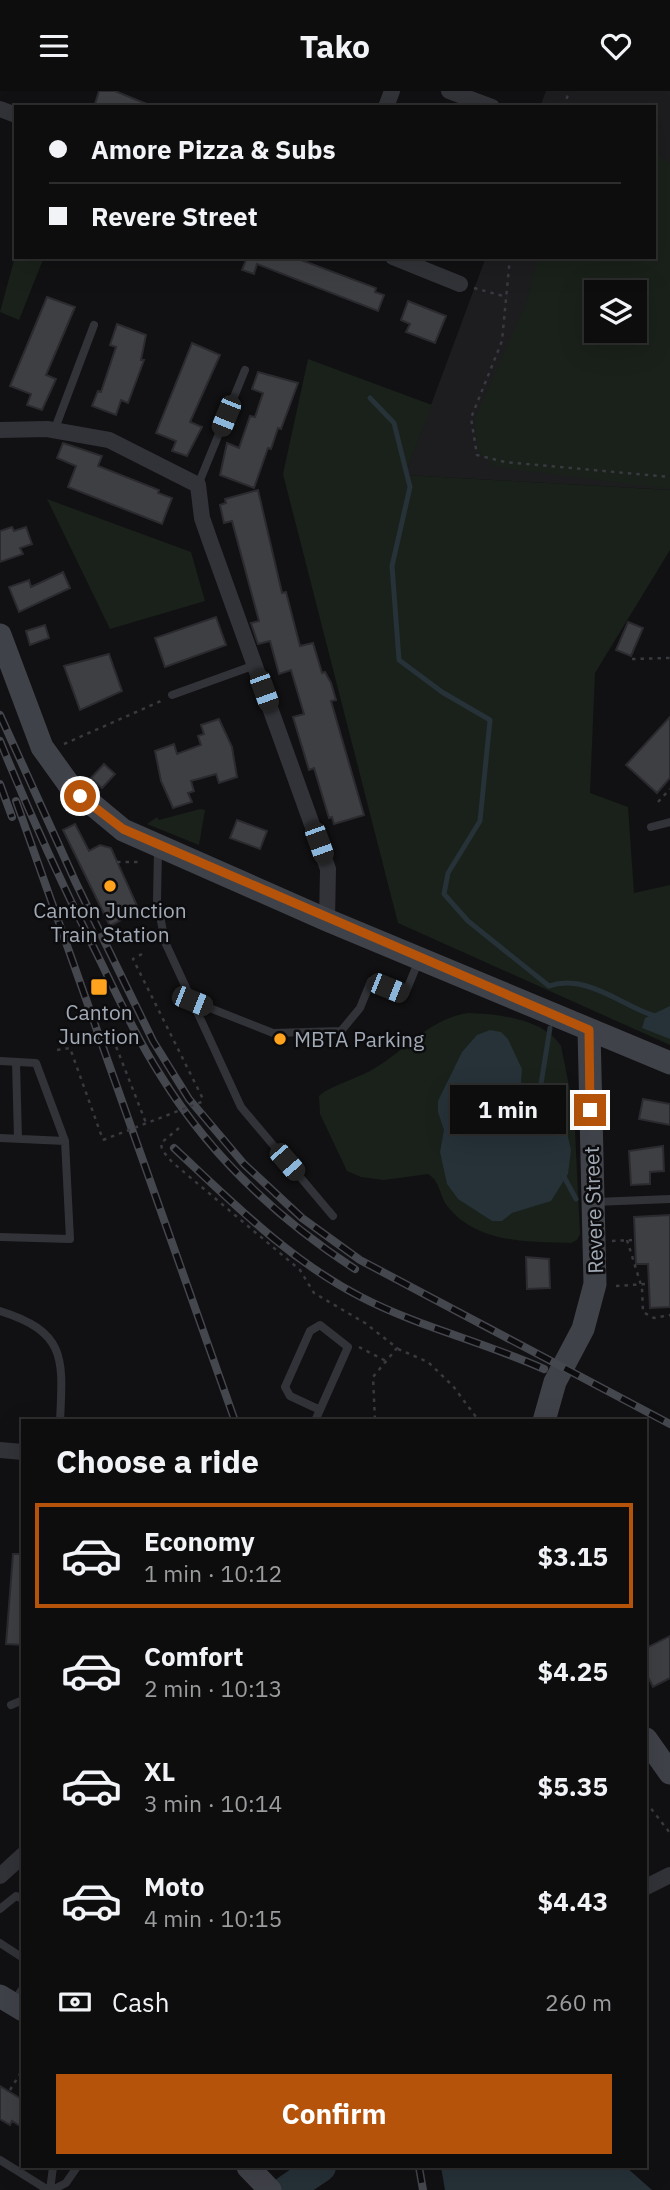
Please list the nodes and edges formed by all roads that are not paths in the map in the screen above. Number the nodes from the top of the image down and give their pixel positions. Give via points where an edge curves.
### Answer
1 (449, 91) edge
2 (487, 105) edge
3 (398, 259) edge
4 (460, 284) road end
5 (94, 325) dead end
6 (244, 370) dead end
7 (0, 430) edge
8 (54, 431) junction
9 (198, 485) junction
10 (0, 635) edge
11 (255, 665) junction
12 (172, 695) road end
13 (670, 822) edge
14 (650, 827) dead end
15 (158, 846) junction
16 (327, 920) junction
17 (420, 957) junction
18 (192, 1001) junction
19 (589, 1030) junction
20 (0, 1061) edge
21 (16, 1062) junction
22 (670, 1063) edge
23 (0, 1138) edge
24 (18, 1139) junction
25 (65, 1140) junction
26 (670, 1199) edge
27 (595, 1202) junction
28 (333, 1216) dead end
29 (0, 1237) edge
30 (0, 1311) edge
31 (318, 1409) junction
32 (60, 1419) edge
33 (316, 1419) edge
34 (545, 1419) edge
35 (0, 1450) edge
36 (21, 1452) edge
37 (21, 1701) edge
38 (11, 1705) dead end
39 (647, 1740) edge
40 (670, 1773) edge
41 (20, 1862) edge
42 (670, 1875) edge
43 (0, 1876) edge
44 (647, 1887) edge
45 (21, 1892) edge
46 (21, 1898) edge
47 (0, 1903) edge
48 (0, 1909) edge
49 (0, 1943) edge
50 (21, 1957) edge
51 (0, 2159) edge
52 (54, 2168) edge
53 (76, 2168) edge
54 (249, 2168) edge
55 (267, 2187) edge
56 (50, 2190) edge

1 - 2 street
3 - 4 street
5 - 8 lane
6 - 9 lane
7 - 8 street
8 - 9 street via 110,440
9 - 11 street via 202,517
10 - 15 main road via 42,747 70,786 123,829
11 - 12 lane
11 - 16 street via 328,869
13 - 14 lane
15 - 16 main road
15 - 18 lane via 162,930
16 - 17 main road
17 - 18 lane via 405,994 371,981 360,1008 341,1031 273,1033
17 - 19 main road
18 - 28 lane via 241,1107
19 - 22 main road
19 - 27 main road, Revere Street
20 - 21 lane
21 - 24 lane
21 - 25 lane via 36,1063
23 - 24 lane
24 - 25 lane
25 - 29 lane via 70,1239
26 - 27 lane
27 - 34 main road, Revere Street via 597,1271 591,1309 555,1382
30 - 32 lane via 32,1322 55,1344 63,1369
31 - 31 lane via 348,1347 320,1325 314,1327 285,1380 290,1397
31 - 33 lane
35 - 36 street
37 - 38 lane
39 - 40 main road
41 - 43 street
42 - 44 street
45 - 47 lane
46 - 48 lane via 16,1896
49 - 50 lane
51 - 56 lane
52 - 56 lane
53 - 56 lane via 66,2183
54 - 55 main road

